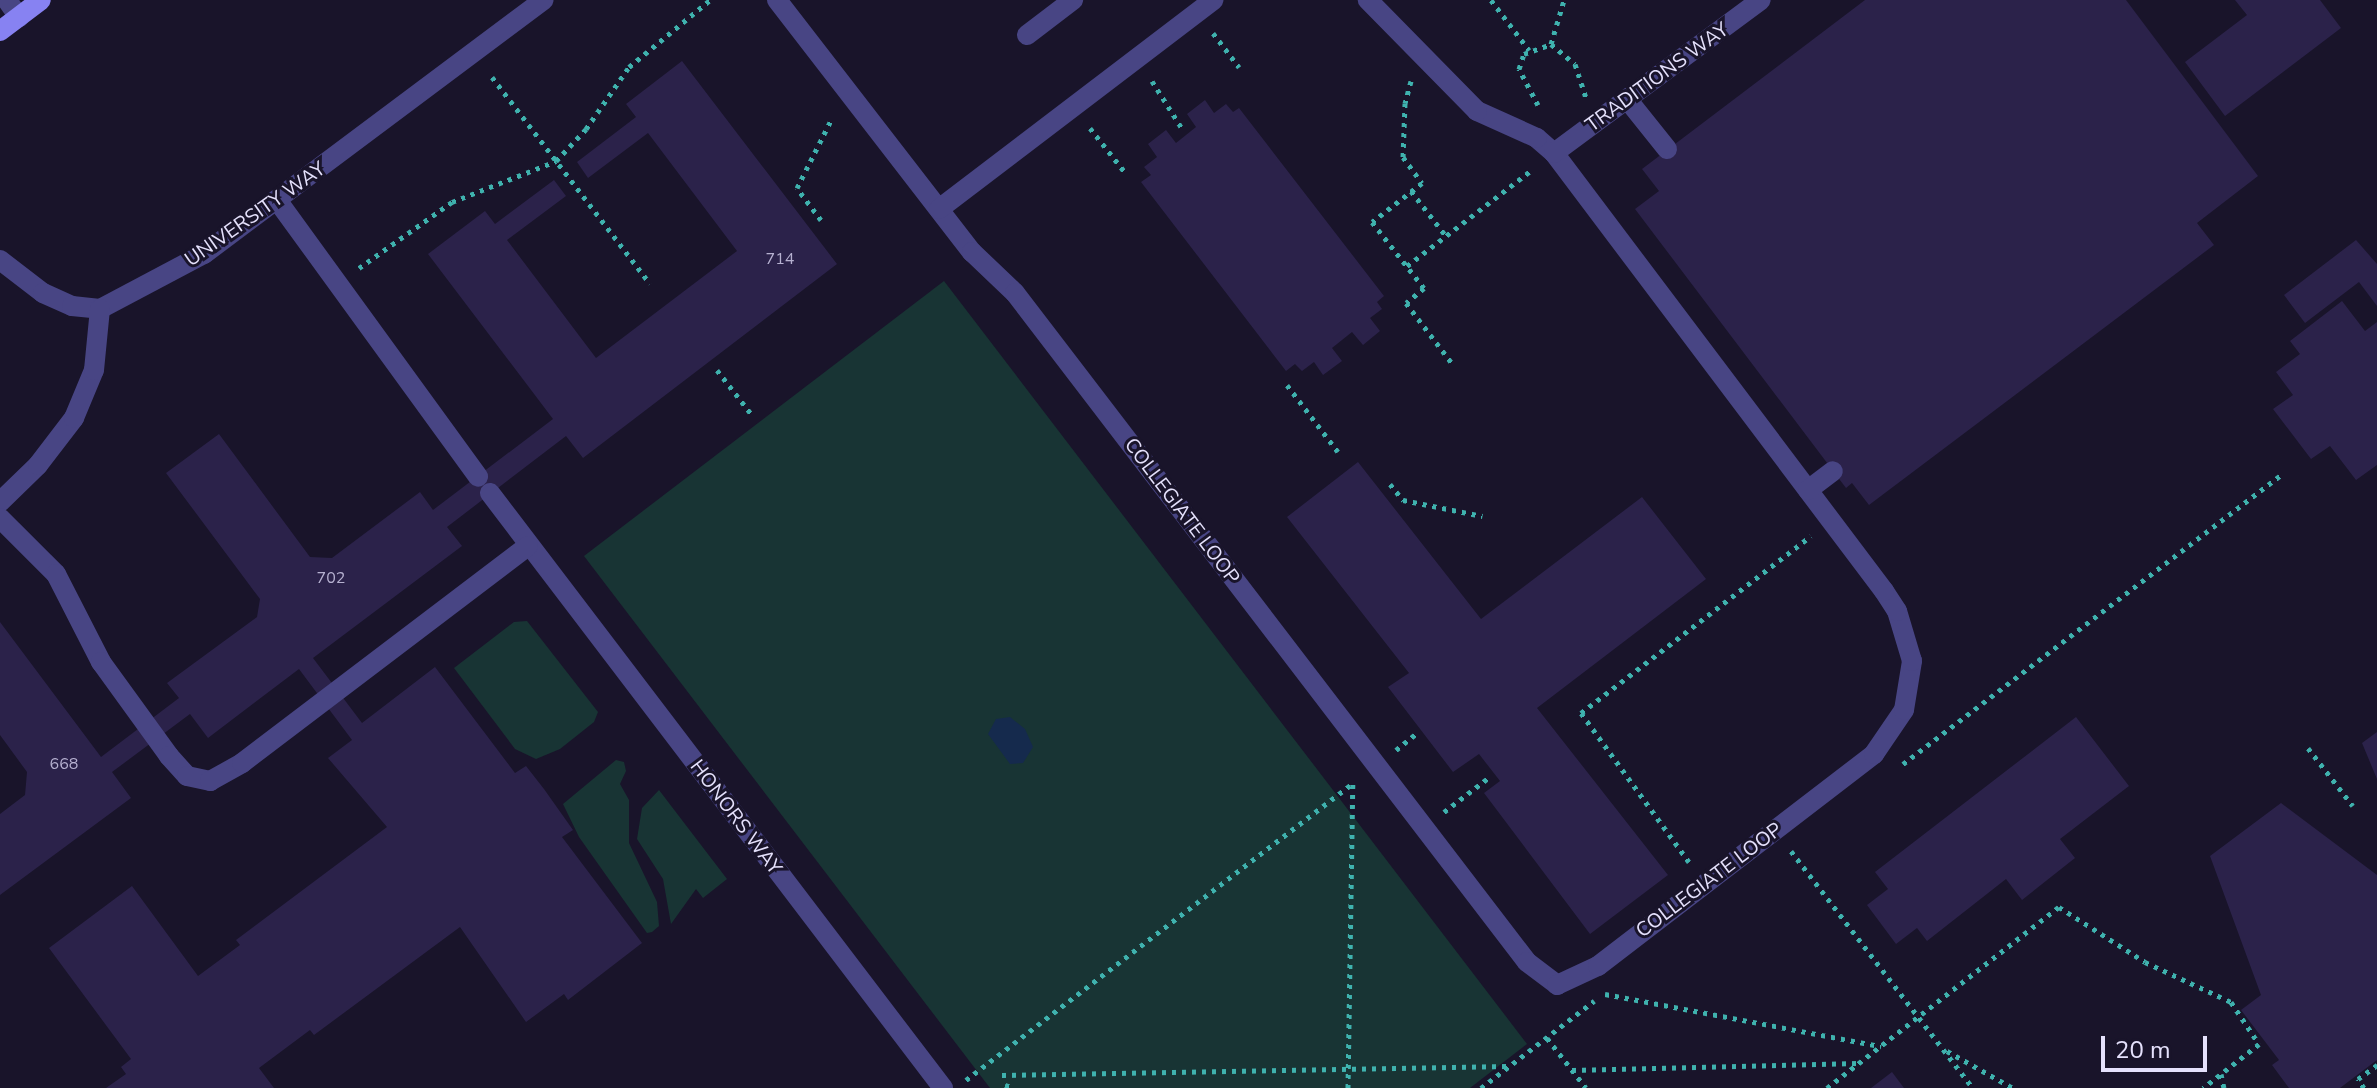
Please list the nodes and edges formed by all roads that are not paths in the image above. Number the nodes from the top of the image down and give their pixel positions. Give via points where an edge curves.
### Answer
1 (41, 0) edge
2 (544, 0) edge
3 (1073, 0) edge
4 (1368, 0) edge
5 (1761, 0) edge
6 (1210, 1) edge
7 (782, 5) edge
8 (13, 8) edge
9 (0, 31) edge
10 (1027, 35) dead end
11 (1627, 99) junction
12 (1667, 149) dead end
13 (1554, 153) junction
14 (277, 200) junction
15 (939, 209) junction
16 (0, 260) edge
17 (100, 309) junction
18 (1833, 471) dead end
19 (1808, 490) junction
20 (0, 502) edge
21 (0, 518) edge
22 (528, 546) junction
23 (943, 1088) edge

1 - 8 street
2 - 14 lane, UNIVERSITY WAY
3 - 10 lane
4 - 13 lane, COLLEGIATE LOOP via 1477,111 1537,138
5 - 11 lane, TRADITIONS WAY
6 - 15 lane
7 - 15 lane, COLLEGIATE LOOP
8 - 9 street
11 - 12 lane
11 - 13 lane, TRADITIONS WAY
13 - 19 lane, COLLEGIATE LOOP
14 - 17 lane, UNIVERSITY WAY via 204,254
14 - 22 lane, HONORS WAY
15 - 19 lane, COLLEGIATE LOOP via 972,252 1015,293 1527,962 1557,985 1598,966 1874,754 1896,728 1912,661 1906,634 1884,591
16 - 17 lane via 43,293 72,306
17 - 20 lane via 94,370 74,418 38,465
18 - 19 lane
21 - 22 lane via 56,574 101,662 169,756 187,776 210,781 242,763
22 - 23 lane, HONORS WAY

